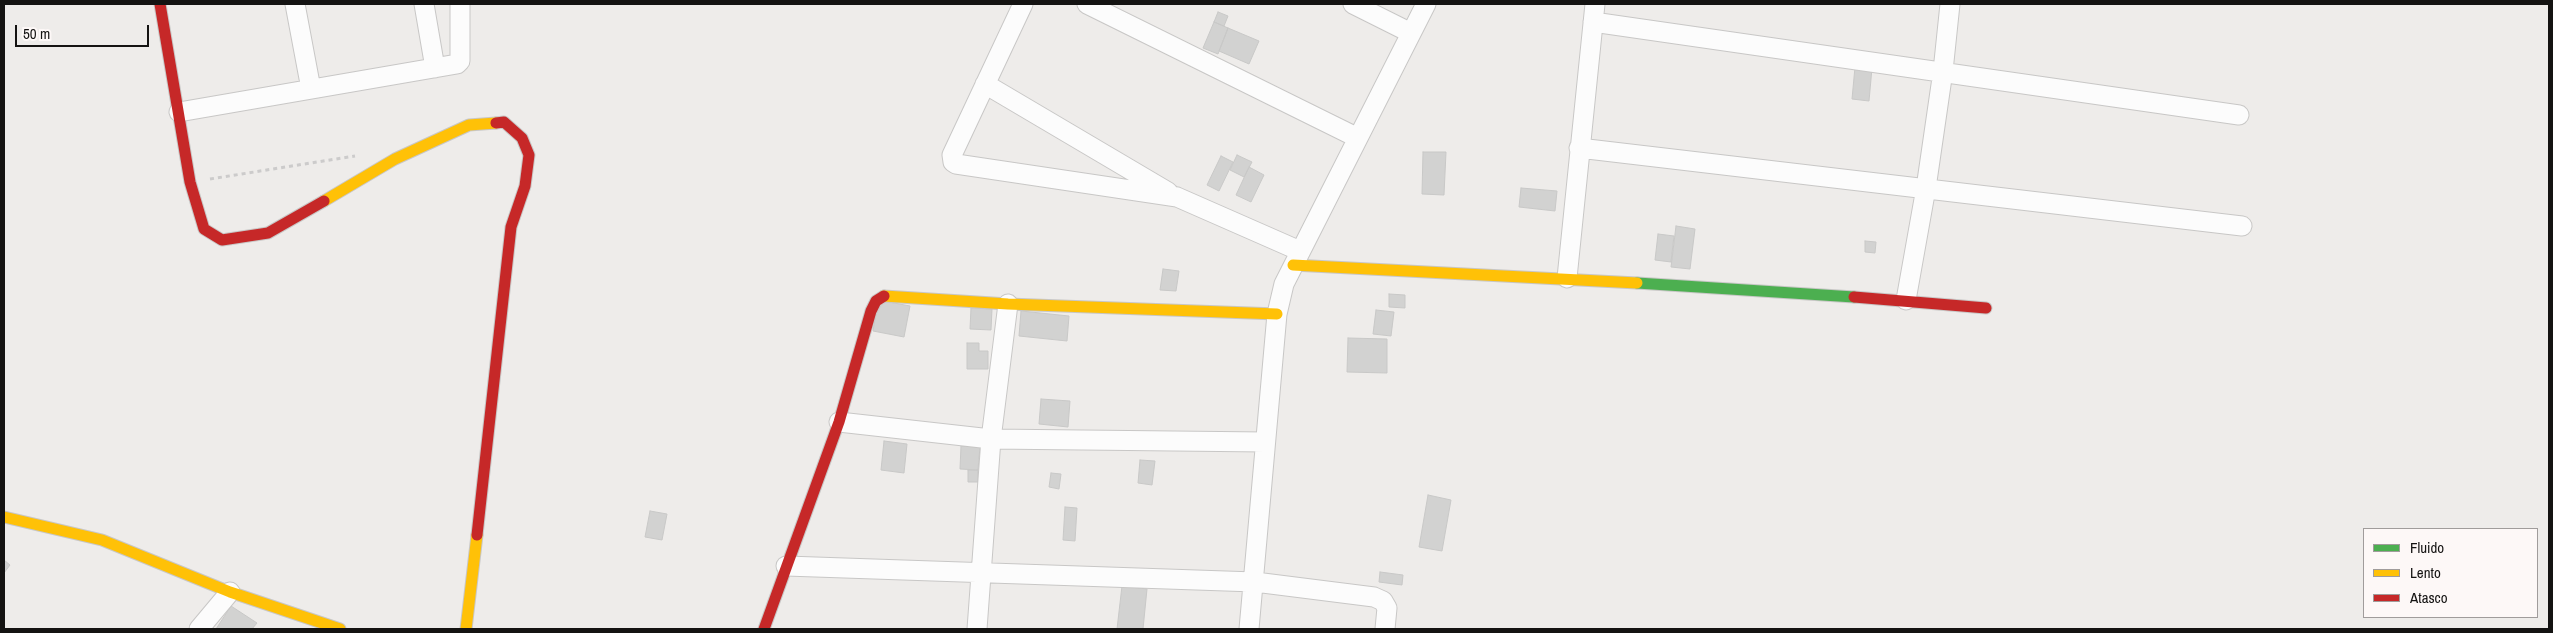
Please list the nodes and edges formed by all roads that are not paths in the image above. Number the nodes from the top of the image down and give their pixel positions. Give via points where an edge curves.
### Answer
1 (160, 4) edge
2 (295, 4) edge
3 (424, 4) edge
4 (460, 4) edge
5 (1022, 4) edge
6 (1087, 4) edge
7 (1353, 4) edge
8 (1426, 4) edge
9 (1950, 4) edge
10 (1594, 13) edge
11 (1411, 33) junction
12 (435, 68) junction
13 (1943, 72) junction
14 (985, 84) junction
15 (311, 90) junction
16 (179, 112) junction
17 (2239, 115) dead end
18 (1358, 138) junction
19 (1579, 148) junction
20 (1926, 188) junction
21 (1177, 197) junction
22 (2242, 226) dead end
23 (1297, 258) junction
24 (1567, 278) junction
25 (1906, 300) junction
26 (1008, 304) junction
27 (1986, 308) dead end
28 (1277, 314) junction
29 (839, 422) junction
30 (991, 438) junction
31 (1265, 442) junction
32 (4, 517) edge
33 (786, 566) junction
34 (982, 571) junction
35 (1255, 582) junction
36 (230, 592) junction
37 (198, 629) edge
38 (340, 629) edge
39 (466, 629) edge
40 (764, 629) edge
41 (977, 629) edge
42 (1249, 629) edge
43 (1385, 629) edge

1 - 16 street
2 - 15 street
3 - 12 street
4 - 12 street via 460,61
5 - 14 street
6 - 18 street
7 - 11 street
8 - 11 street
9 - 13 street
10 - 13 street
10 - 19 street
11 - 18 street
12 - 15 street
13 - 17 street
13 - 20 street
14 - 21 street
14 - 21 street via 952,155 956,164
15 - 16 street
16 - 39 street via 190,182 204,229 222,240 268,233 395,159 470,125 504,122 522,138 529,155 525,186 511,228
18 - 23 street
19 - 20 street
19 - 24 street
20 - 22 street
20 - 25 street
21 - 23 street
23 - 24 street
23 - 28 street via 1284,284
24 - 25 street
25 - 27 street
26 - 28 street
26 - 29 street via 881,296 871,311
26 - 30 street
28 - 31 street
29 - 30 street
29 - 33 street
30 - 31 street
30 - 34 street
31 - 35 street
32 - 36 street via 102,540
33 - 34 street
33 - 40 street
34 - 35 street
34 - 41 street
35 - 42 street
35 - 43 street via 1374,596 1387,608
36 - 37 street
36 - 38 street

